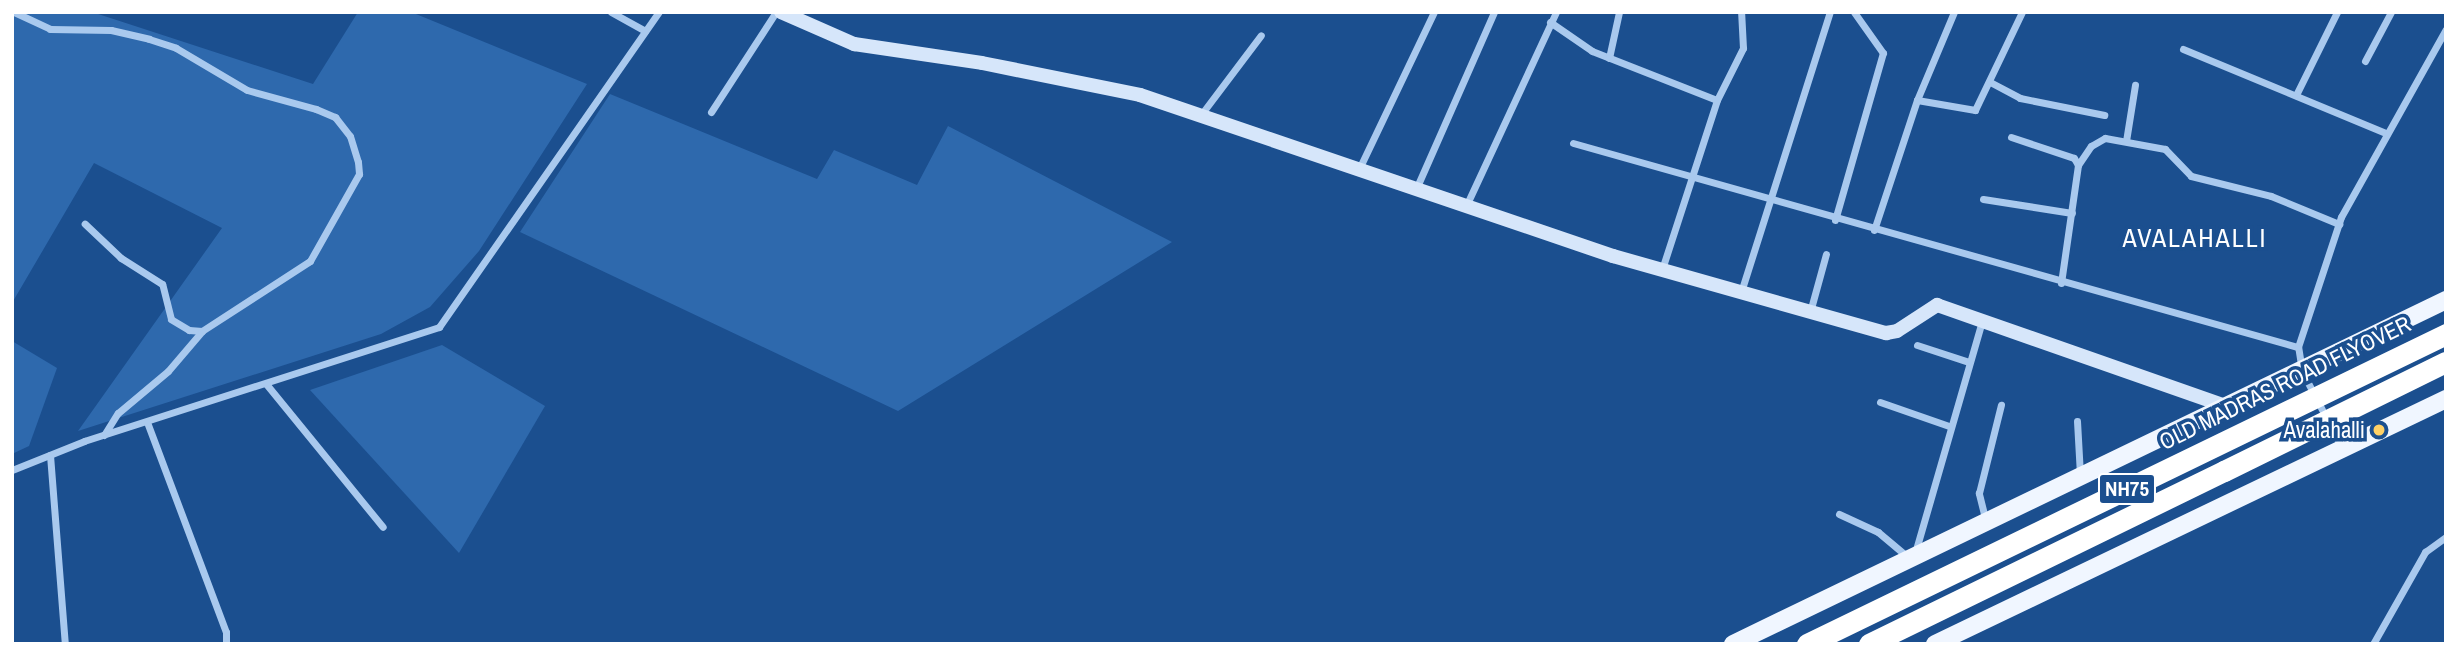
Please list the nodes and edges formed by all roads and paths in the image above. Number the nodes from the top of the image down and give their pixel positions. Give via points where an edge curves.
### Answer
1 (13, 12) edge
2 (611, 12) edge
3 (659, 12) edge
4 (778, 12) edge
5 (1434, 12) edge
6 (1494, 12) edge
7 (1556, 12) edge
8 (1619, 12) edge
9 (1741, 12) edge
10 (1830, 12) edge
11 (1854, 12) edge
12 (1954, 12) edge
13 (2022, 12) edge
14 (2337, 12) edge
15 (2391, 12) edge
16 (1550, 22) junction
17 (2446, 29) edge
18 (645, 31) junction
19 (1261, 35) dead end
20 (2183, 49) dead end
21 (1609, 58) junction
22 (2365, 61) dead end
23 (1990, 82) junction
24 (2135, 85) dead end
25 (2296, 95) junction
26 (1717, 100) junction
27 (1917, 100) junction
28 (711, 112) dead end
29 (2104, 115) dead end
30 (1200, 116) junction
31 (2386, 133) junction
32 (2011, 137) dead end
33 (2126, 141) junction
34 (1573, 143) dead end
35 (2078, 165) junction
36 (1359, 170) junction
37 (1692, 177) junction
38 (1416, 189) junction
39 (1983, 200) dead end
40 (1769, 201) junction
41 (1466, 206) junction
42 (2072, 213) junction
43 (1835, 220) junction
44 (85, 224) dead end
45 (2339, 224) junction
46 (1874, 230) junction
47 (1826, 254) dead end
48 (1662, 270) junction
49 (2061, 283) junction
50 (1741, 292) junction
51 (2446, 300) edge
52 (1810, 312) junction
53 (1982, 321) junction
54 (202, 331) junction
55 (2446, 334) edge
56 (1917, 345) dead end
57 (2298, 347) junction
58 (1969, 362) junction
59 (2446, 362) edge
60 (2302, 370) junction
61 (267, 385) junction
62 (2446, 399) edge
63 (1880, 402) dead end
64 (2001, 405) dead end
65 (2229, 407) junction
66 (2077, 421) dead end
67 (147, 422) junction
68 (1949, 426) junction
69 (103, 435) junction
70 (2342, 449) junction
71 (50, 455) junction
72 (12, 470) edge
73 (2080, 478) junction
74 (1839, 514) dead end
75 (1986, 523) junction
76 (383, 527) dead end
77 (2446, 537) edge
78 (1912, 558) junction
79 (65, 644) edge
80 (226, 644) edge
81 (1732, 644) edge
82 (1807, 644) edge
83 (1869, 644) edge
84 (1935, 644) edge
85 (2373, 644) edge

1 - 54 street via 50,29 111,30 176,48 247,90 335,117 350,136 359,174 310,261
2 - 18 street
3 - 18 street
4 - 28 street
4 - 30 street via 854,44 1101,85
5 - 36 street
6 - 38 street
7 - 16 street
8 - 21 street
9 - 26 street via 1743,48
10 - 40 street
11 - 43 street via 1883,53
12 - 27 street
13 - 23 street
14 - 25 street
15 - 22 street
16 - 21 street via 1571,40
16 - 41 street
17 - 31 street
18 - 61 street via 439,327
19 - 30 street
20 - 25 street
21 - 26 street
23 - 27 street via 1978,107 1970,112
23 - 29 street via 2037,103
24 - 33 street
25 - 31 street
26 - 37 street
27 - 46 street
30 - 36 street
31 - 45 street
32 - 35 street via 2074,158
33 - 35 street via 2097,140
33 - 45 street via 2165,149 2191,176 2271,196
34 - 37 street
35 - 42 street
36 - 38 street
37 - 40 street
37 - 48 street
38 - 41 street
39 - 42 street
40 - 43 street
40 - 50 street
41 - 48 street
42 - 49 street
43 - 46 street
44 - 54 street via 121,258 162,284 171,319 189,330
45 - 57 street
46 - 49 street
47 - 52 street
48 - 50 street
49 - 57 street
50 - 52 street
51 - 60 main road
52 - 53 street via 1892,333 1932,305
53 - 58 street
53 - 65 street
54 - 69 street via 168,371 118,412
55 - 82 highway, OLD MADRAS ROAD FLYOVER / NH75, bridge
56 - 58 street
57 - 60 street
58 - 68 street
59 - 83 highway, NH75, bridge
60 - 65 main road
60 - 70 street
61 - 67 street
61 - 76 street
62 - 70 main road
63 - 68 street
64 - 75 street via 1979,493
65 - 73 main road
66 - 73 street
67 - 69 street
67 - 80 street via 226,632
68 - 78 street
69 - 71 street
70 - 84 main road
71 - 72 street
71 - 79 street
73 - 75 main road
74 - 78 street via 1878,532
75 - 78 main road
77 - 85 street via 2424,552
78 - 81 main road

